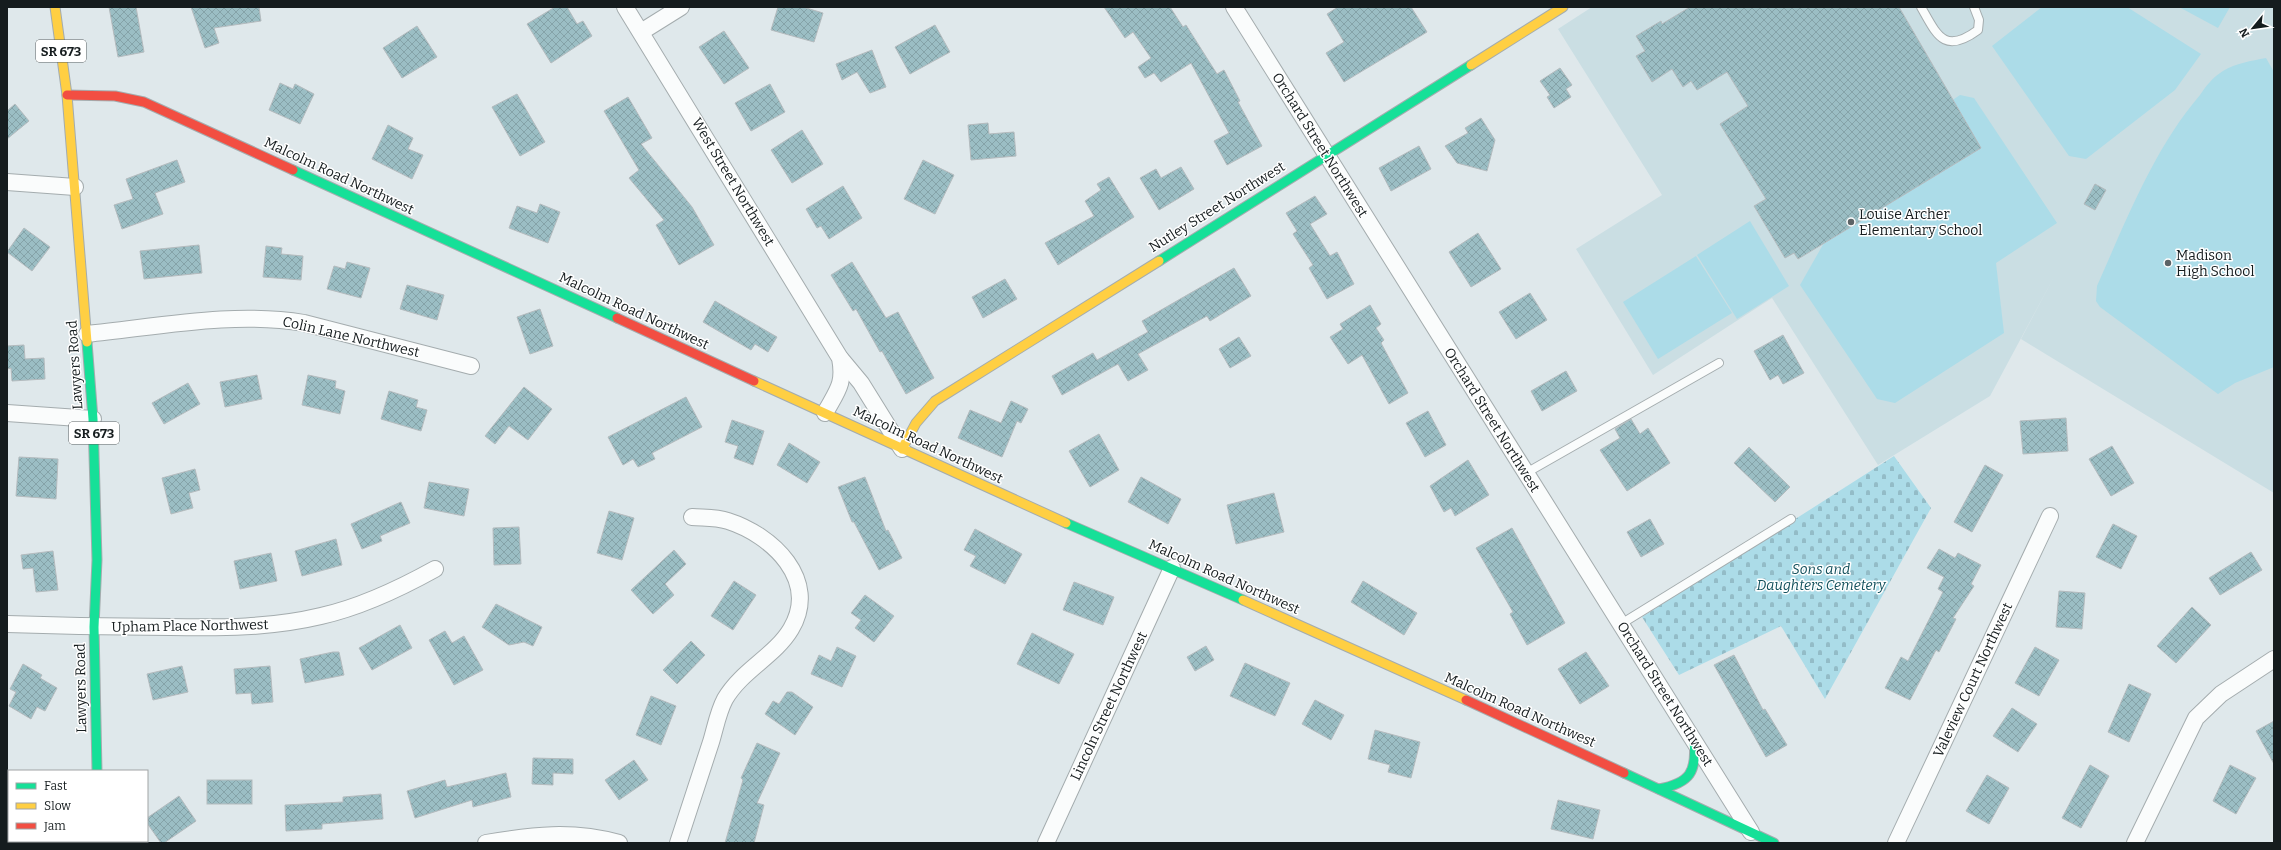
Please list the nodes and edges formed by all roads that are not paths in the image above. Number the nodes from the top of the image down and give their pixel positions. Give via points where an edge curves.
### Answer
1 (54, 7) edge
2 (625, 7) edge
3 (681, 7) edge
4 (1234, 7) edge
5 (1563, 7) edge
6 (1921, 7) edge
7 (1974, 7) edge
8 (641, 32) junction
9 (67, 95) junction
10 (1326, 155) junction
11 (7, 182) edge
12 (75, 187) junction
13 (87, 334) junction
14 (840, 358) junction
15 (1719, 363) dead end
16 (471, 366) dead end
17 (7, 413) edge
18 (825, 413) junction
19 (93, 419) junction
20 (902, 449) junction
21 (1526, 473) junction
22 (2050, 516) dead end
23 (692, 517) dead end
24 (1791, 519) dead end
25 (1172, 568) junction
26 (435, 569) dead end
27 (7, 624) edge
28 (1621, 624) junction
29 (94, 627) junction
30 (2274, 659) edge
31 (1694, 741) junction
32 (96, 770) edge
33 (1659, 789) junction
34 (1751, 832) junction
35 (486, 843) edge
36 (619, 843) edge
37 (678, 843) edge
38 (1046, 843) edge
39 (1774, 843) edge
40 (1896, 843) edge
41 (2135, 843) edge

1 - 9 main road, Lawyers Road / SR 673
2 - 8 street, West Street Northwest
3 - 8 street
4 - 10 street, Orchard Street Northwest
5 - 10 main road, Nutley Street Northwest
6 - 7 lane via 1938,35 1949,41 1964,41 1978,30 1979,20
8 - 14 street, West Street Northwest
9 - 12 main road, Lawyers Road / SR 673
9 - 18 main road, Malcolm Road Northwest via 111,94 144,102
10 - 20 main road, Nutley Street Northwest via 935,401 920,416
10 - 21 street, Orchard Street Northwest
11 - 12 street
12 - 13 main road, Lawyers Road / SR 673
13 - 16 street, Colin Lane Northwest via 247,318 277,319 304,323
13 - 19 main road, Lawyers Road / SR 673
14 - 18 street, West Street Northwest via 843,374 840,386
14 - 20 street, West Street Northwest via 861,383
15 - 21 lane
17 - 19 street
18 - 20 main road, Malcolm Road Northwest
19 - 29 main road, Lawyers Road / SR 673 via 97,560
20 - 25 main road, Malcolm Road Northwest
21 - 28 street, Orchard Street Northwest
22 - 40 street, Valeview Court Northwest
23 - 37 street via 727,521 745,528 777,549 792,567 800,598 798,614 791,629 740,679 724,701
24 - 28 lane
25 - 33 main road, Malcolm Road Northwest
25 - 38 street, Lincoln Street Northwest
26 - 29 street, Upham Place Northwest via 362,604 282,624 240,628
27 - 29 street, Upham Place Northwest
28 - 31 street, Orchard Street Northwest
29 - 32 main road, Lawyers Road / SR 673
30 - 41 street via 2221,694 2196,718
31 - 33 main road via 1694,770 1680,783
31 - 34 street, Orchard Street Northwest
33 - 34 main road, Malcolm Road Northwest
34 - 39 main road, Malcolm Road Northwest
35 - 36 street via 533,835 567,834 594,836

